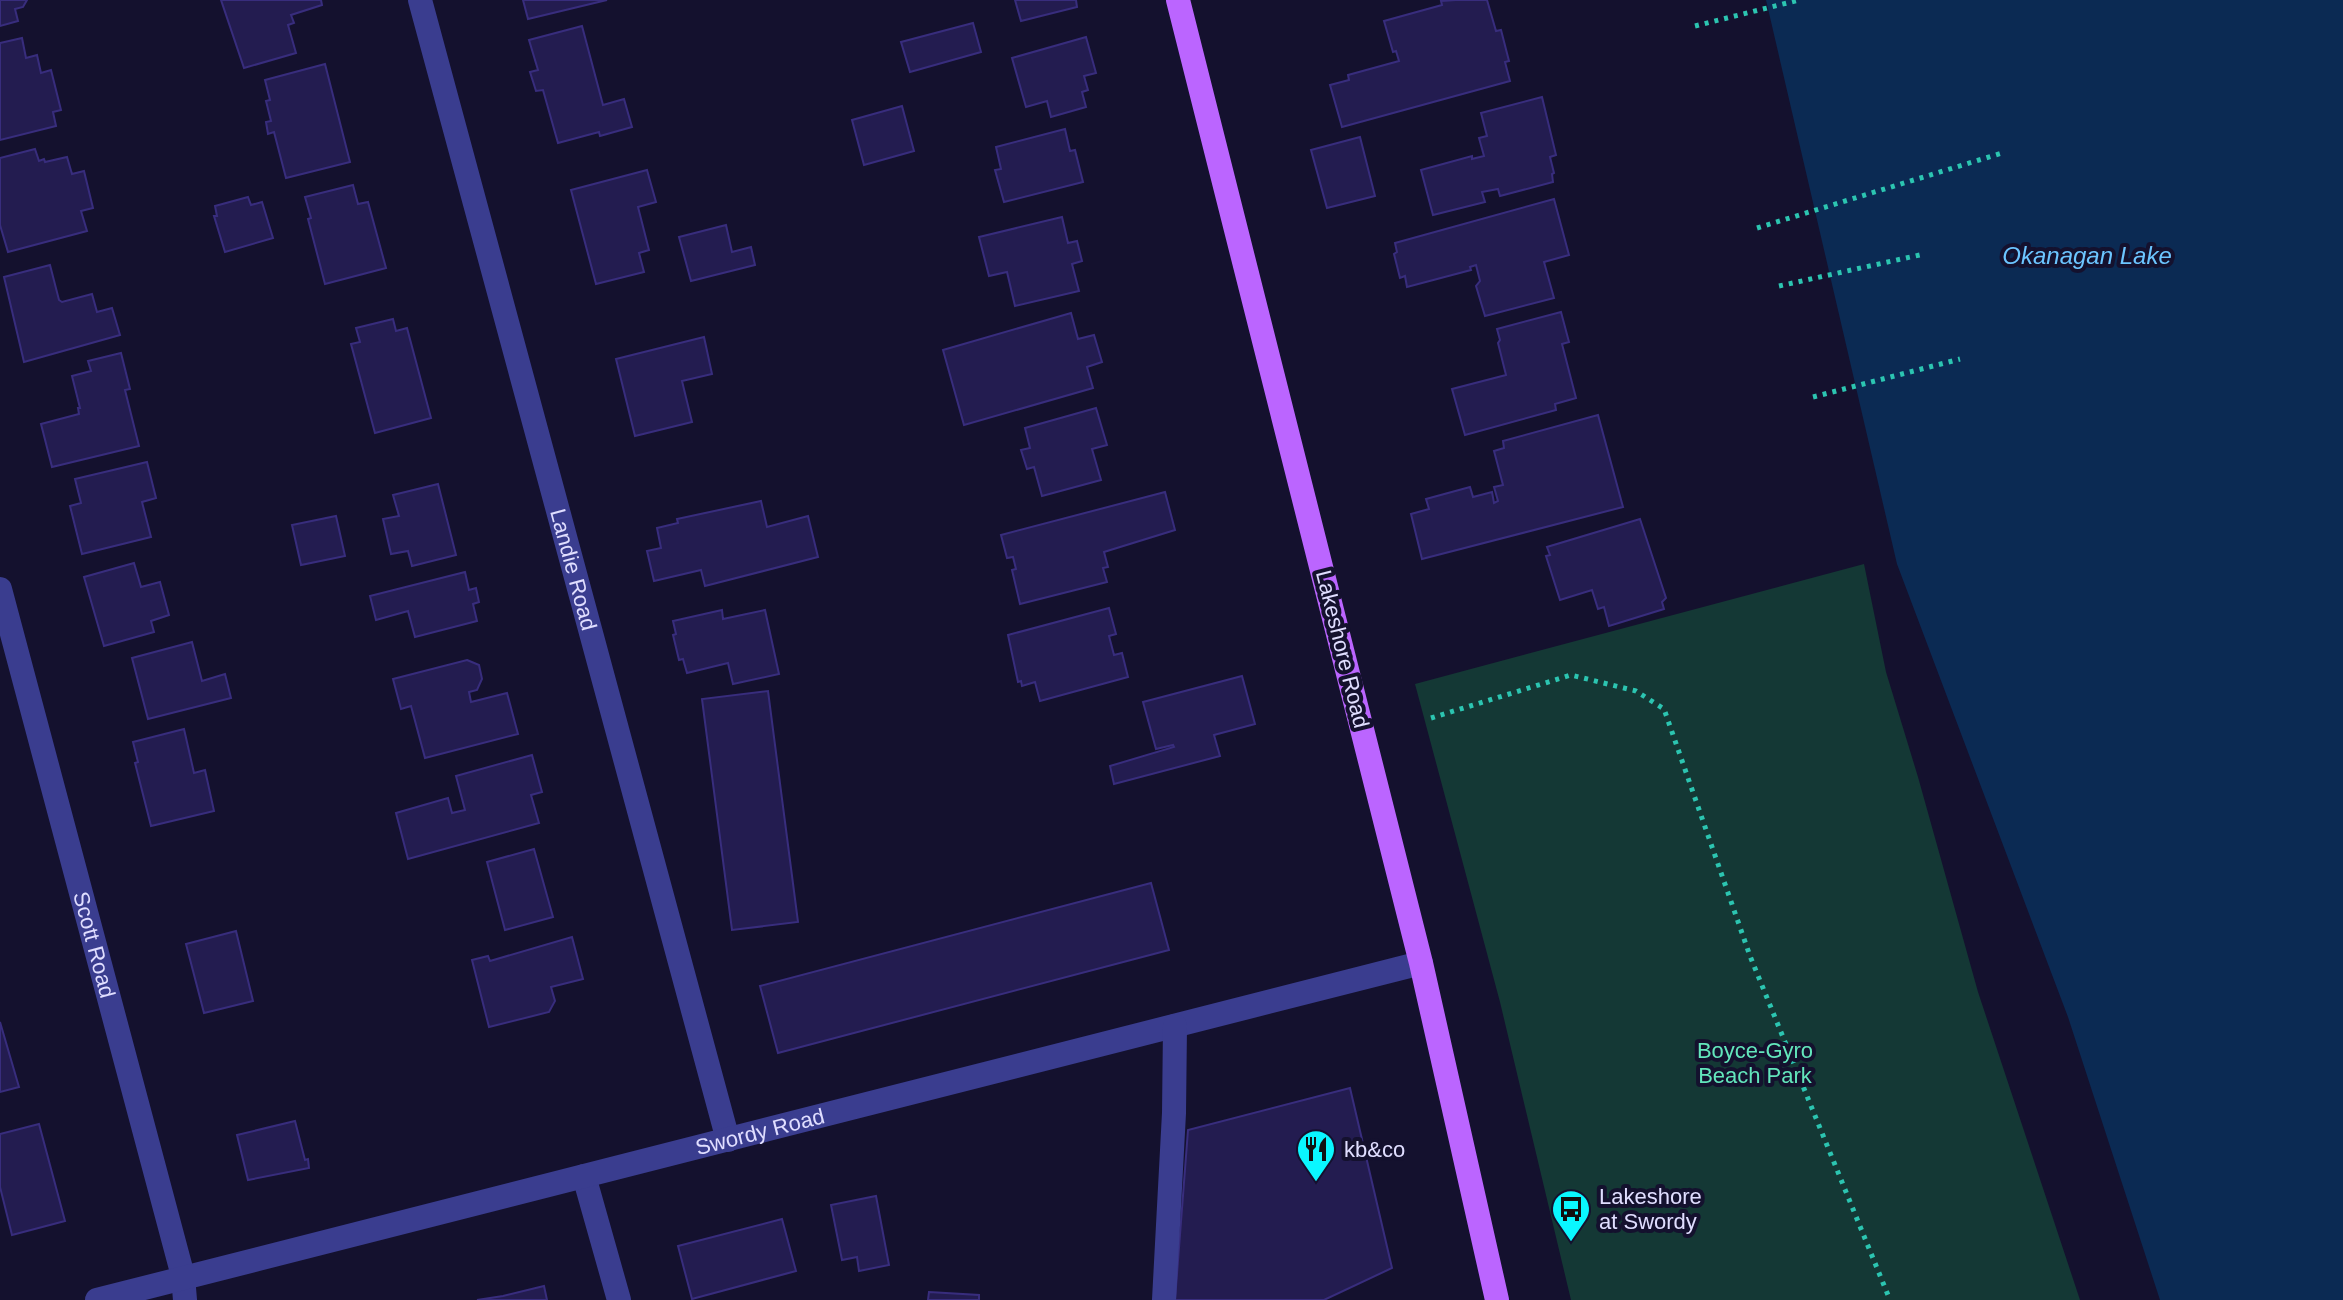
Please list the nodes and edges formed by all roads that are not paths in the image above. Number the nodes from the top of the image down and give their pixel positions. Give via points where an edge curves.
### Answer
1 (420, 0) edge
2 (1178, 0) edge
3 (0, 589) edge
4 (1421, 963) junction
5 (1175, 1026) junction
6 (728, 1140) junction
7 (584, 1176) junction
8 (184, 1288) edge
9 (97, 1300) edge
10 (619, 1300) edge
11 (1164, 1300) edge
12 (1497, 1300) edge

1 - 6 street, Landie Road
2 - 4 main road, Lakeshore Road
3 - 8 street, Scott Road
4 - 5 street, Swordy Road
4 - 12 main road, Lakeshore Road
5 - 6 street, Swordy Road
5 - 11 street
6 - 7 street, Swordy Road
7 - 8 street, Swordy Road
7 - 10 street
8 - 9 street, Swordy Road

